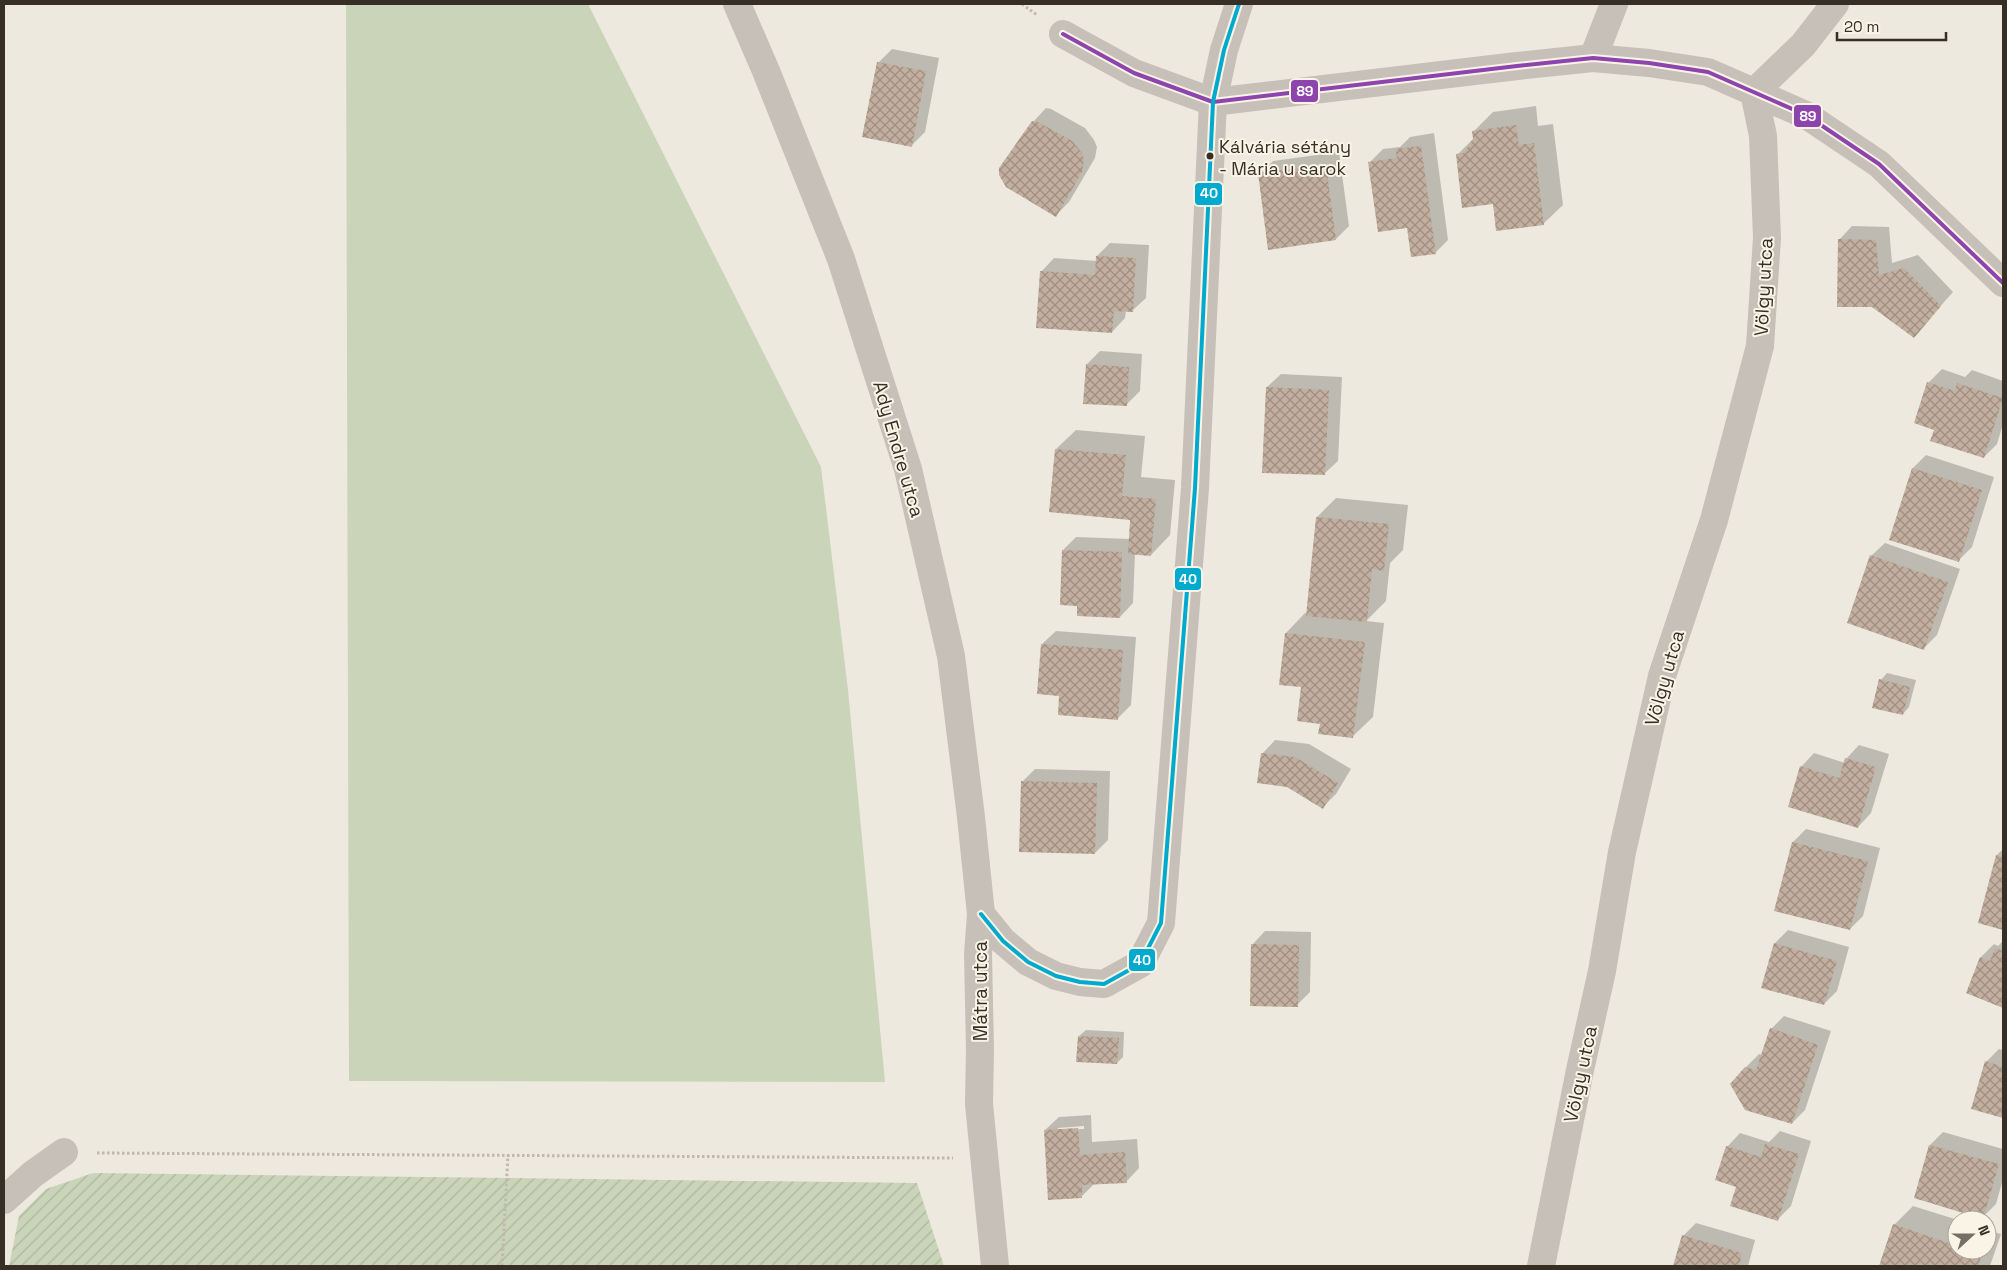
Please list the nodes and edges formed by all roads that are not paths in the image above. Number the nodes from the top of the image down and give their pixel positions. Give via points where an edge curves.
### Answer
1 (737, 4) edge
2 (1239, 4) edge
3 (1614, 4) edge
4 (1835, 4) edge
5 (1063, 34) dead end
6 (1592, 58) junction
7 (1754, 92) junction
8 (1213, 102) junction
9 (2003, 283) edge
10 (981, 914) junction
11 (64, 1152) road end
12 (4, 1200) edge
13 (995, 1266) edge
14 (1541, 1266) edge

1 - 10 street, Ady Endre utca via 841,259 908,469 951,656
2 - 8 street, Mátra utca via 1224,50
3 - 6 street
4 - 7 street via 1803,45
5 - 8 street via 1134,73
6 - 7 street via 1708,72
6 - 8 street
7 - 9 street via 1806,115 1879,164
7 - 14 street, Völgy utca via 1762,136 1767,238 1760,346 1714,520 1662,676 1622,852 1602,971
8 - 10 street, Mátra utca via 1195,488 1161,923 1140,964 1104,984 1056,976 1028,962 1003,941
10 - 13 street, Mátra utca via 978,954 979,1104
11 - 12 street

